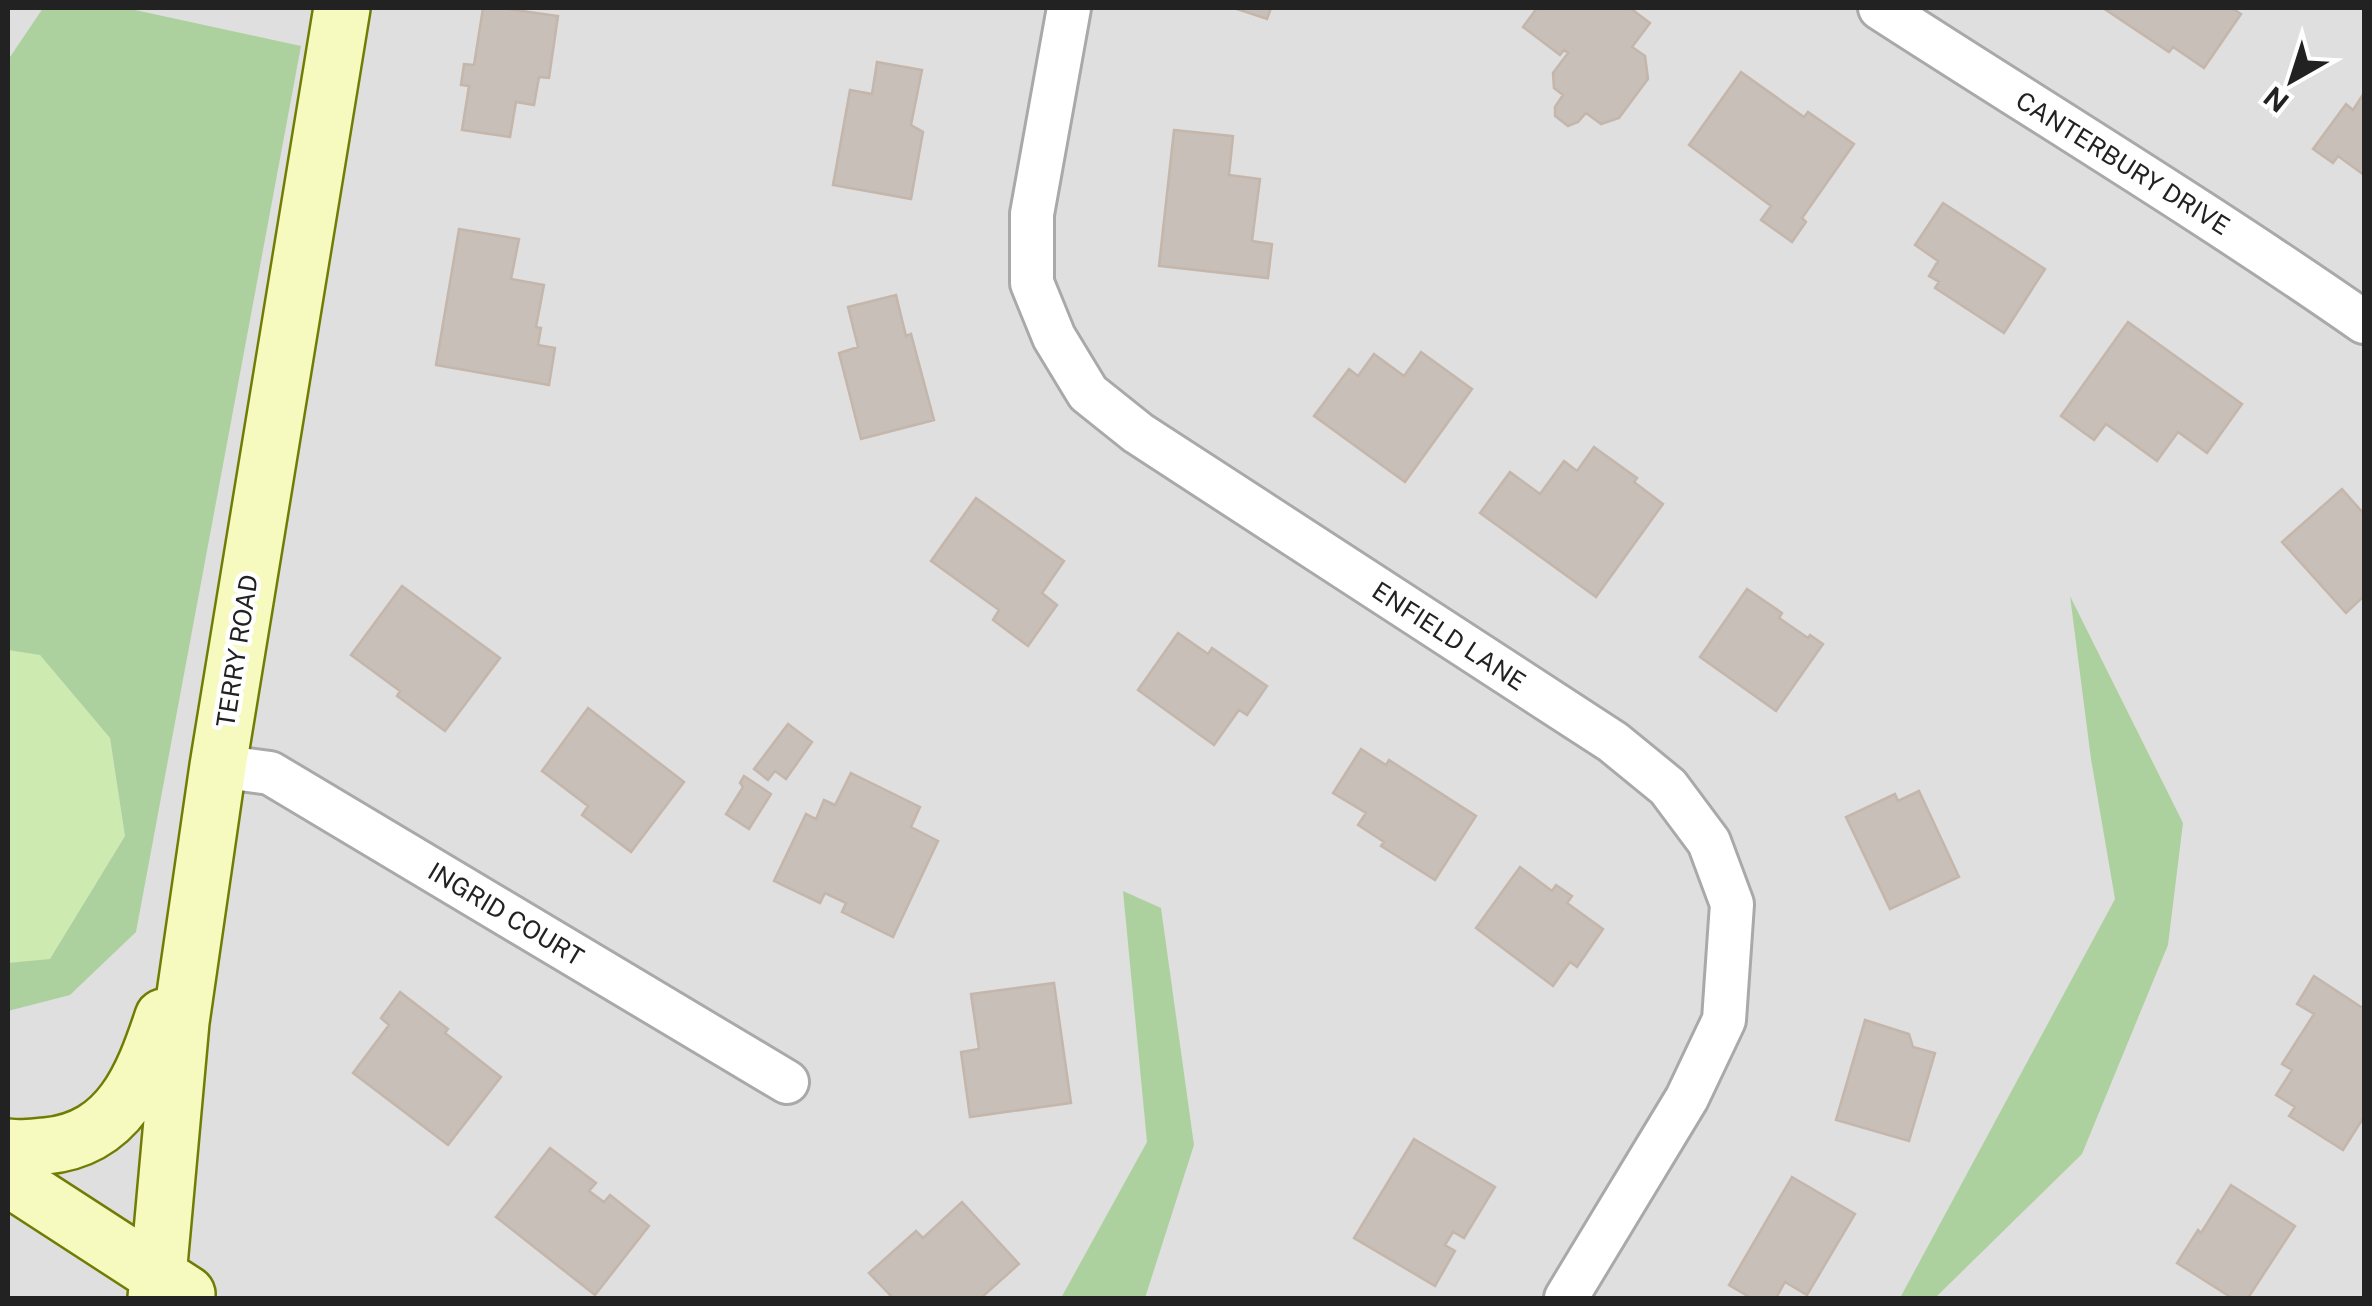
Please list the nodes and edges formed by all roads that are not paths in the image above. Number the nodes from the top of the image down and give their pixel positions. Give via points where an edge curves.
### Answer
1 (342, 8) edge
2 (1069, 8) edge
3 (1880, 8) edge
4 (2364, 322) edge
5 (218, 766) junction
6 (199, 899) junction
7 (787, 1082) dead end
8 (8, 1146) edge
9 (8, 1178) edge
10 (170, 1291) edge
11 (1566, 1298) edge

1 - 5 street, TERRY ROAD
2 - 11 street, ENFIELD LANE via 1032,214 1032,283 1088,392 1154,444 1612,742 1668,786 1709,842 1732,904 1724,1020 1687,1098
3 - 4 street, CANTERBURY DRIVE
5 - 6 street, TERRY ROAD
5 - 7 street, INGRID COURT via 270,773
6 - 8 street via 131,1095 90,1133 58,1145
6 - 10 street, TERRY ROAD via 181,1022
9 - 10 street

